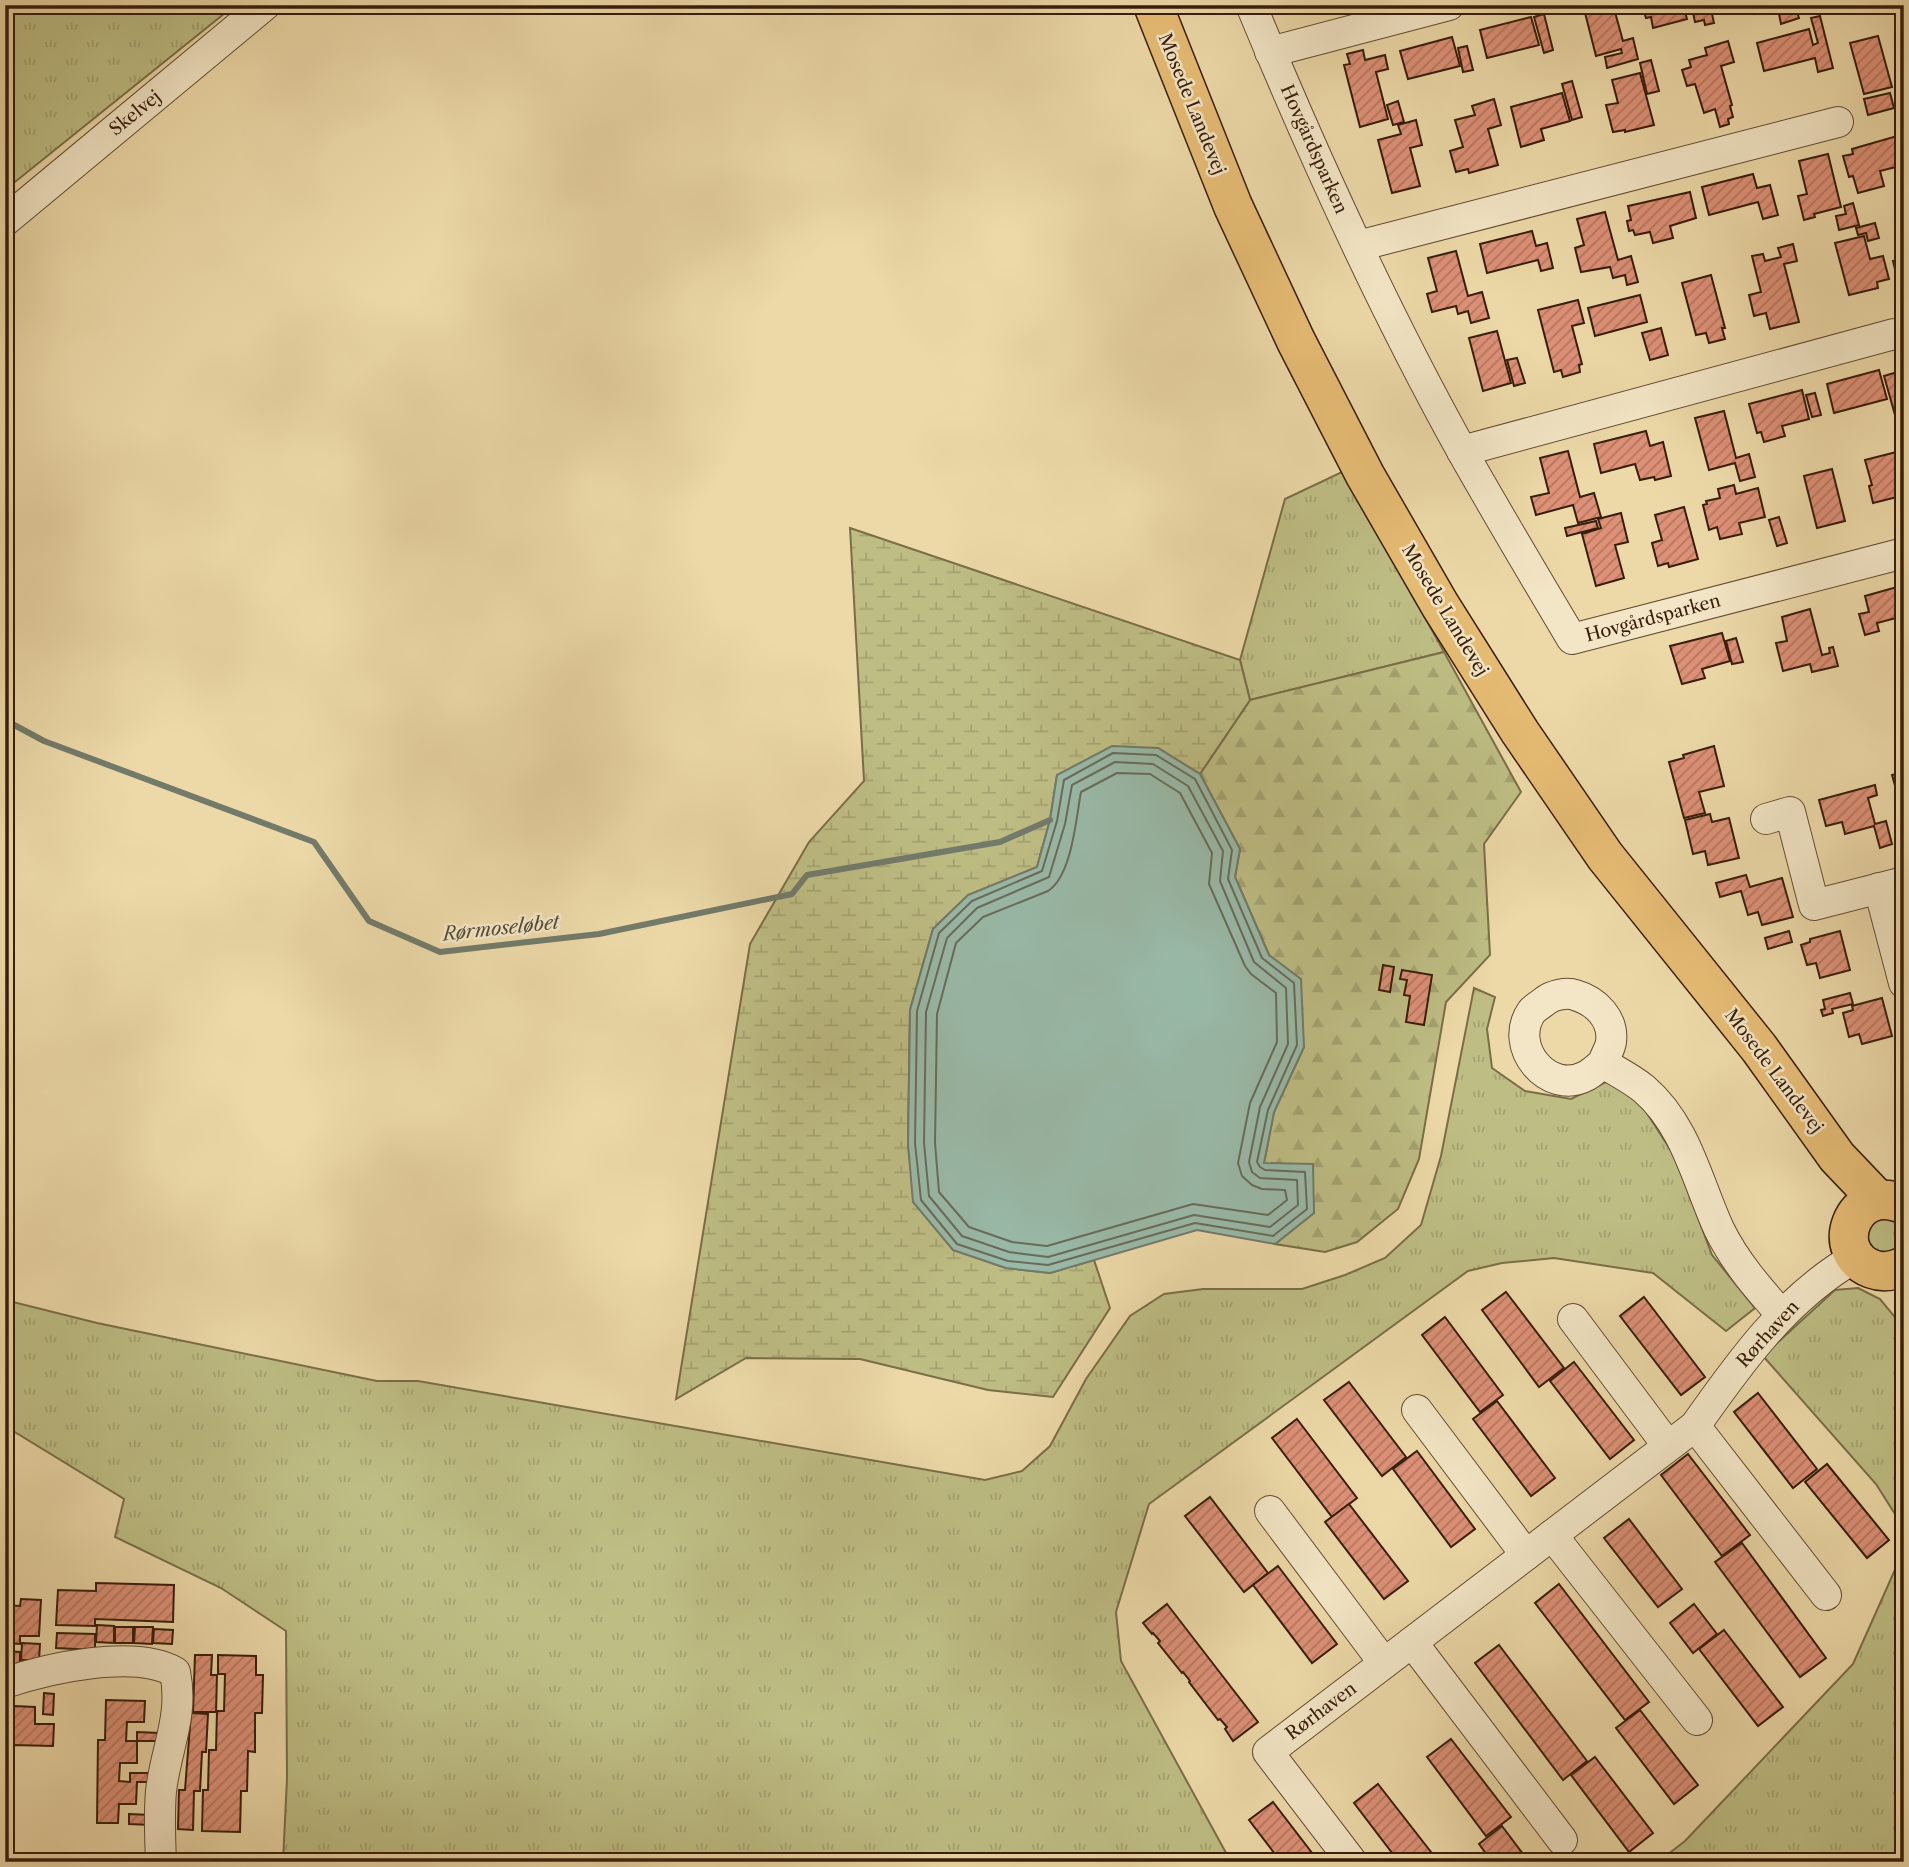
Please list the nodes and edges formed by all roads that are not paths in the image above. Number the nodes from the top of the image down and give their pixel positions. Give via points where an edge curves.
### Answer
1 (265, 5) edge
2 (1153, 5) edge
3 (1251, 5) edge
4 (1449, 5) edge
5 (1270, 52) junction
6 (1838, 122) dead end
7 (5, 220) edge
8 (1358, 246) junction
9 (1894, 334) dead end
10 (1462, 451) junction
11 (1904, 553) edge
12 (1766, 819) dead end
13 (1891, 885) edge
14 (1904, 983) edge
15 (1603, 1063) dead end
16 (1887, 1205) edge
17 (1856, 1257) junction
18 (1902, 1269) edge
19 (1782, 1315) junction
20 (1573, 1320) dead end
21 (1416, 1410) dead end
22 (1695, 1426) junction
23 (1668, 1446) junction
24 (1270, 1511) dead end
25 (1552, 1535) junction
26 (1526, 1555) junction
27 (1826, 1595) dead end
28 (1412, 1642) junction
29 (1384, 1663) junction
30 (5, 1683) edge
31 (1697, 1720) dead end
32 (1562, 1840) dead end
33 (161, 1862) edge
34 (1352, 1862) edge

1 - 7 street, Skelvej
2 - 16 main road, Mosede Landevej via 1233,205 1296,341 1365,475 1440,605 1605,856 1759,1048 1837,1157
3 - 5 street, Hovgårdsparken
4 - 5 street
5 - 8 street, Hovgårdsparken
6 - 8 street
8 - 10 street, Hovgårdsparken
9 - 10 street
10 - 11 street, Hovgårdsparken via 1572,639
12 - 13 street via 1790,812 1814,905
13 - 14 street
15 - 19 street via 1644,1089 1673,1122 1719,1229 1742,1270
16 - 17 main road via 1849,1238
17 - 18 main road via 1876,1270
17 - 19 street, Rørhaven via 1832,1271
19 - 22 street, Rørhaven via 1743,1359
20 - 23 street
21 - 26 street
22 - 23 street, Rørhaven
22 - 27 street
23 - 25 street, Rørhaven
24 - 29 street
25 - 26 street, Rørhaven
25 - 31 street
26 - 28 street, Rørhaven
28 - 29 street, Rørhaven
28 - 32 street
29 - 34 street, Rørhaven via 1268,1752
30 - 33 street via 57,1668 119,1662 164,1666 175,1672 179,1708 161,1790

